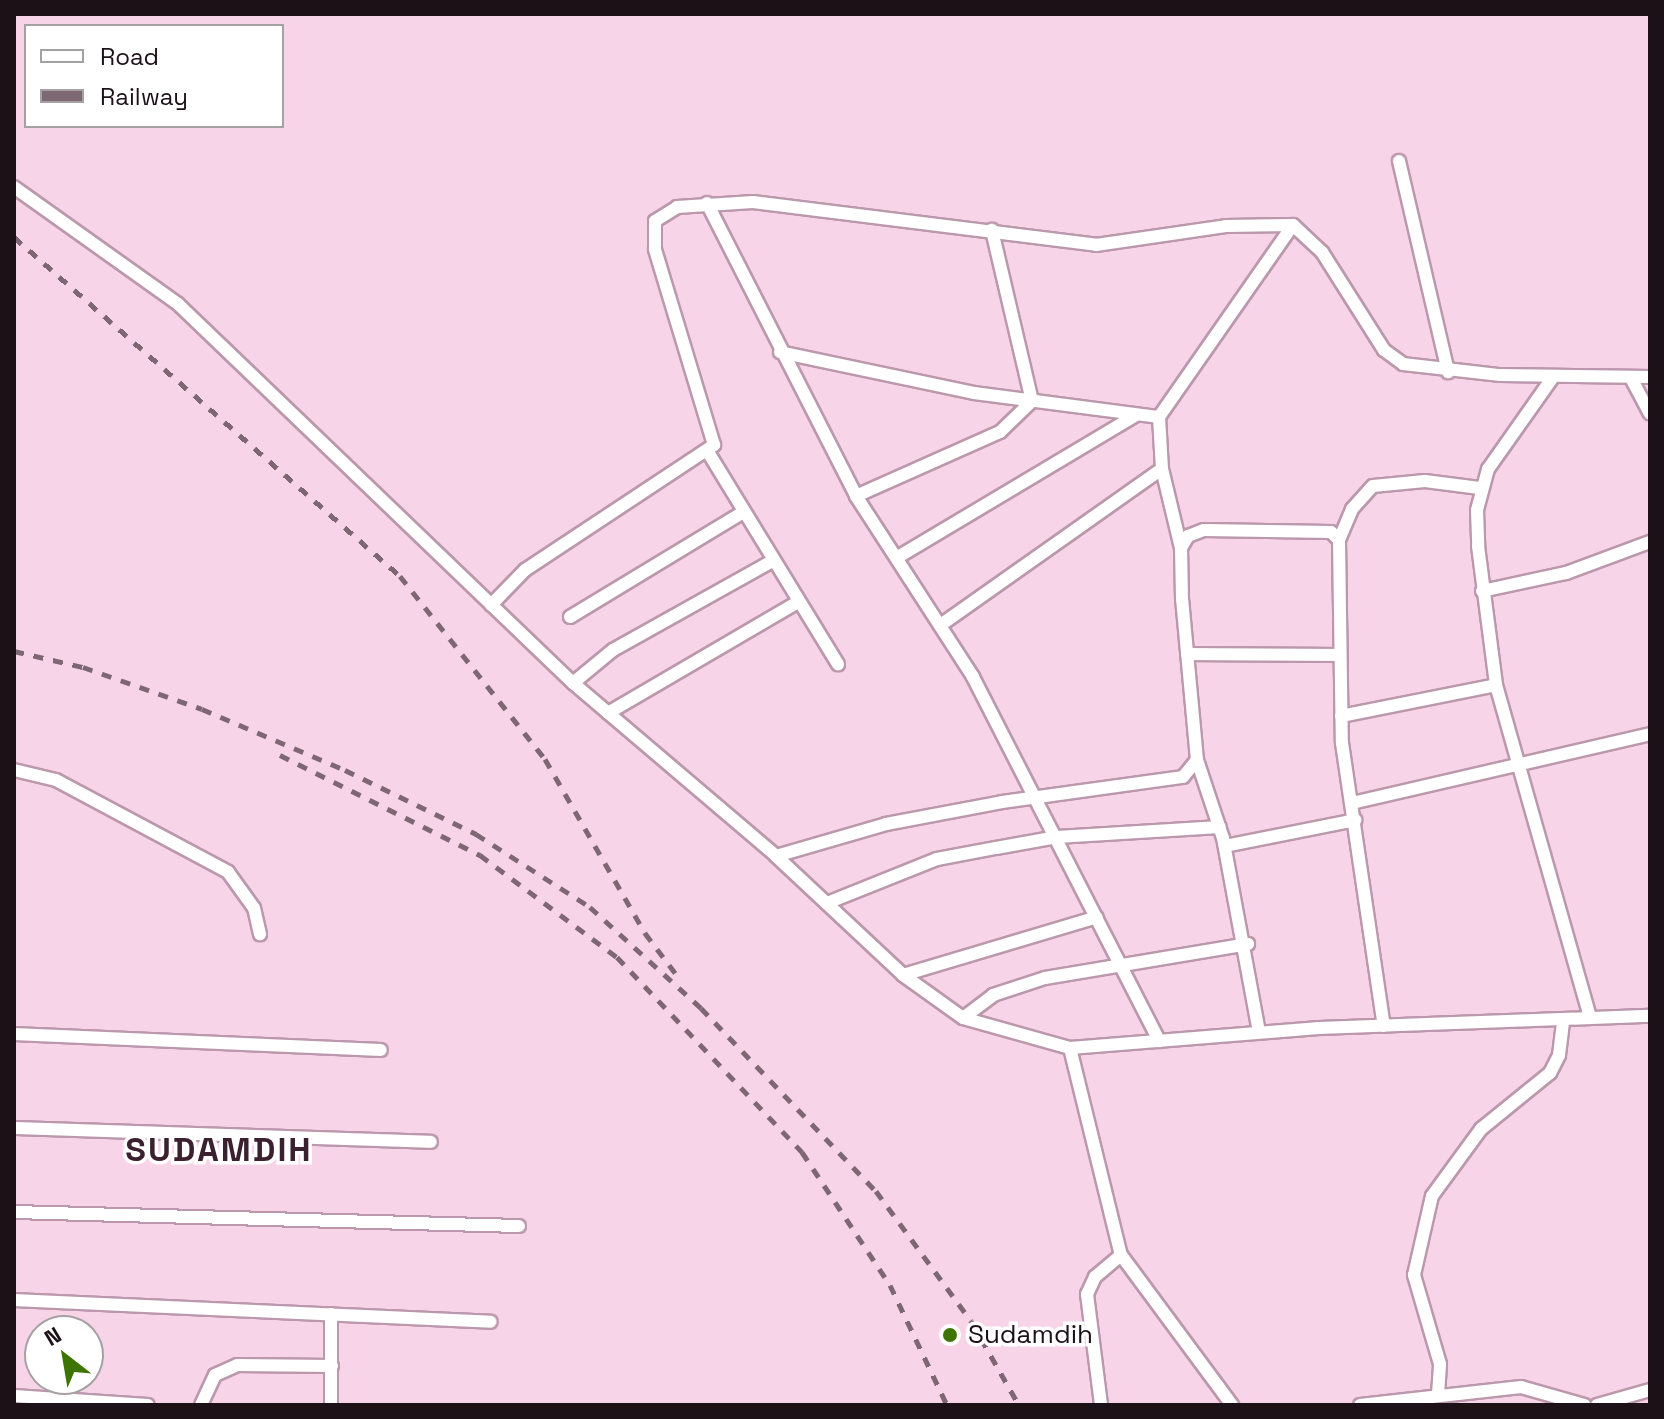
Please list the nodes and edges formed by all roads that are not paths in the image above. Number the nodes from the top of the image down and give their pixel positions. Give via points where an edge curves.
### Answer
1 (1399, 161) dead end
2 (14, 187) edge
3 (707, 203) junction
4 (1293, 225) junction
5 (992, 230) junction
6 (780, 352) junction
7 (1448, 372) junction
8 (1553, 377) junction
9 (1650, 377) edge
10 (1631, 378) junction
11 (1032, 401) junction
12 (1650, 413) edge
13 (1136, 415) junction
14 (1159, 417) junction
15 (708, 452) junction
16 (1162, 469) junction
17 (1480, 488) junction
18 (856, 496) junction
19 (742, 513) junction
20 (1339, 540) junction
21 (1650, 542) edge
22 (1181, 548) junction
23 (898, 557) junction
24 (772, 561) junction
25 (1482, 591) junction
26 (798, 602) junction
27 (491, 605) junction
28 (570, 617) dead end
29 (942, 624) junction
30 (1187, 654) junction
31 (1338, 655) junction
32 (838, 664) dead end
33 (573, 683) junction
34 (1496, 685) junction
35 (608, 713) junction
36 (1341, 716) junction
37 (1650, 734) edge
38 (1197, 760) junction
39 (1516, 768) junction
40 (14, 770) edge
41 (1037, 798) junction
42 (1352, 803) junction
43 (1355, 820) junction
44 (1220, 827) junction
45 (1057, 837) junction
46 (1225, 846) junction
47 (776, 856) junction
48 (827, 903) junction
49 (1097, 917) junction
50 (260, 934) dead end
51 (1248, 944) junction
52 (1122, 968) junction
53 (903, 975) junction
54 (1650, 1016) edge
55 (963, 1018) junction
56 (1590, 1018) junction
57 (1563, 1020) junction
58 (1384, 1026) junction
59 (1259, 1032) junction
60 (14, 1034) edge
61 (1159, 1041) junction
62 (1070, 1048) junction
63 (381, 1050) dead end
64 (14, 1128) edge
65 (431, 1142) dead end
66 (14, 1212) edge
67 (519, 1226) dead end
68 (1121, 1255) junction
69 (14, 1300) edge
70 (331, 1314) junction
71 (490, 1322) dead end
72 (332, 1366) junction
73 (1650, 1390) edge
74 (1438, 1394) junction
75 (14, 1396) edge
76 (1416, 1401) edge
77 (148, 1405) edge
78 (201, 1405) edge
79 (331, 1405) edge
80 (1101, 1405) edge
81 (1232, 1405) edge
82 (1360, 1405) edge
83 (1584, 1405) edge
84 (1597, 1405) edge

1 - 7 street
2 - 27 street via 178,304
3 - 5 street via 853,211
3 - 6 street
3 - 15 street via 662,214 654,234 664,291 714,436
4 - 5 street via 1226,226 1096,245
4 - 7 street via 1322,252 1384,350 1403,364
4 - 14 street
5 - 11 street
6 - 11 street
6 - 18 street
7 - 8 street
8 - 10 street
8 - 17 street
9 - 10 street
10 - 12 street
11 - 13 street
11 - 18 street via 1000,432
13 - 14 street
13 - 23 street
14 - 16 street
15 - 19 street
15 - 27 street via 525,570
16 - 22 street
16 - 29 street
17 - 20 street via 1425,481 1373,486 1352,509
17 - 25 street
18 - 23 street
19 - 24 street
19 - 28 street
20 - 22 street via 1331,532 1204,530
20 - 31 street
21 - 25 street via 1566,573
22 - 30 street
23 - 29 street
24 - 26 street
24 - 33 street via 613,650
25 - 34 street
26 - 32 street
26 - 35 street
27 - 33 street
29 - 41 street
30 - 31 street
30 - 38 street
31 - 36 street
33 - 35 street
34 - 36 street
34 - 39 street
35 - 47 street
36 - 42 street
37 - 39 street
38 - 41 street via 1183,777
38 - 44 street
39 - 42 street
39 - 56 street
40 - 50 street via 56,780 228,872 254,908
41 - 45 street
41 - 47 street via 886,824
42 - 43 street
43 - 46 street
43 - 58 street
44 - 45 street
44 - 46 street
45 - 48 street via 937,859
45 - 49 street
46 - 51 street
47 - 48 street
48 - 53 street
49 - 52 street
49 - 53 street
51 - 52 street
51 - 59 street
52 - 55 street via 1017,986
52 - 61 street
53 - 55 street
54 - 56 street
55 - 62 street
56 - 57 street
57 - 58 street
57 - 74 street via 1559,1055 1550,1073 1481,1129 1432,1196 1414,1275 1440,1364
58 - 59 street
59 - 61 street
60 - 63 street
61 - 62 street
62 - 68 street
64 - 65 street
66 - 67 street
68 - 80 street via 1095,1277 1087,1294
68 - 81 street
69 - 70 street
70 - 71 street
70 - 72 street
72 - 78 street via 237,1365 215,1375
72 - 79 street
73 - 84 street
74 - 76 street
74 - 83 street via 1521,1387
75 - 77 street
76 - 82 street

